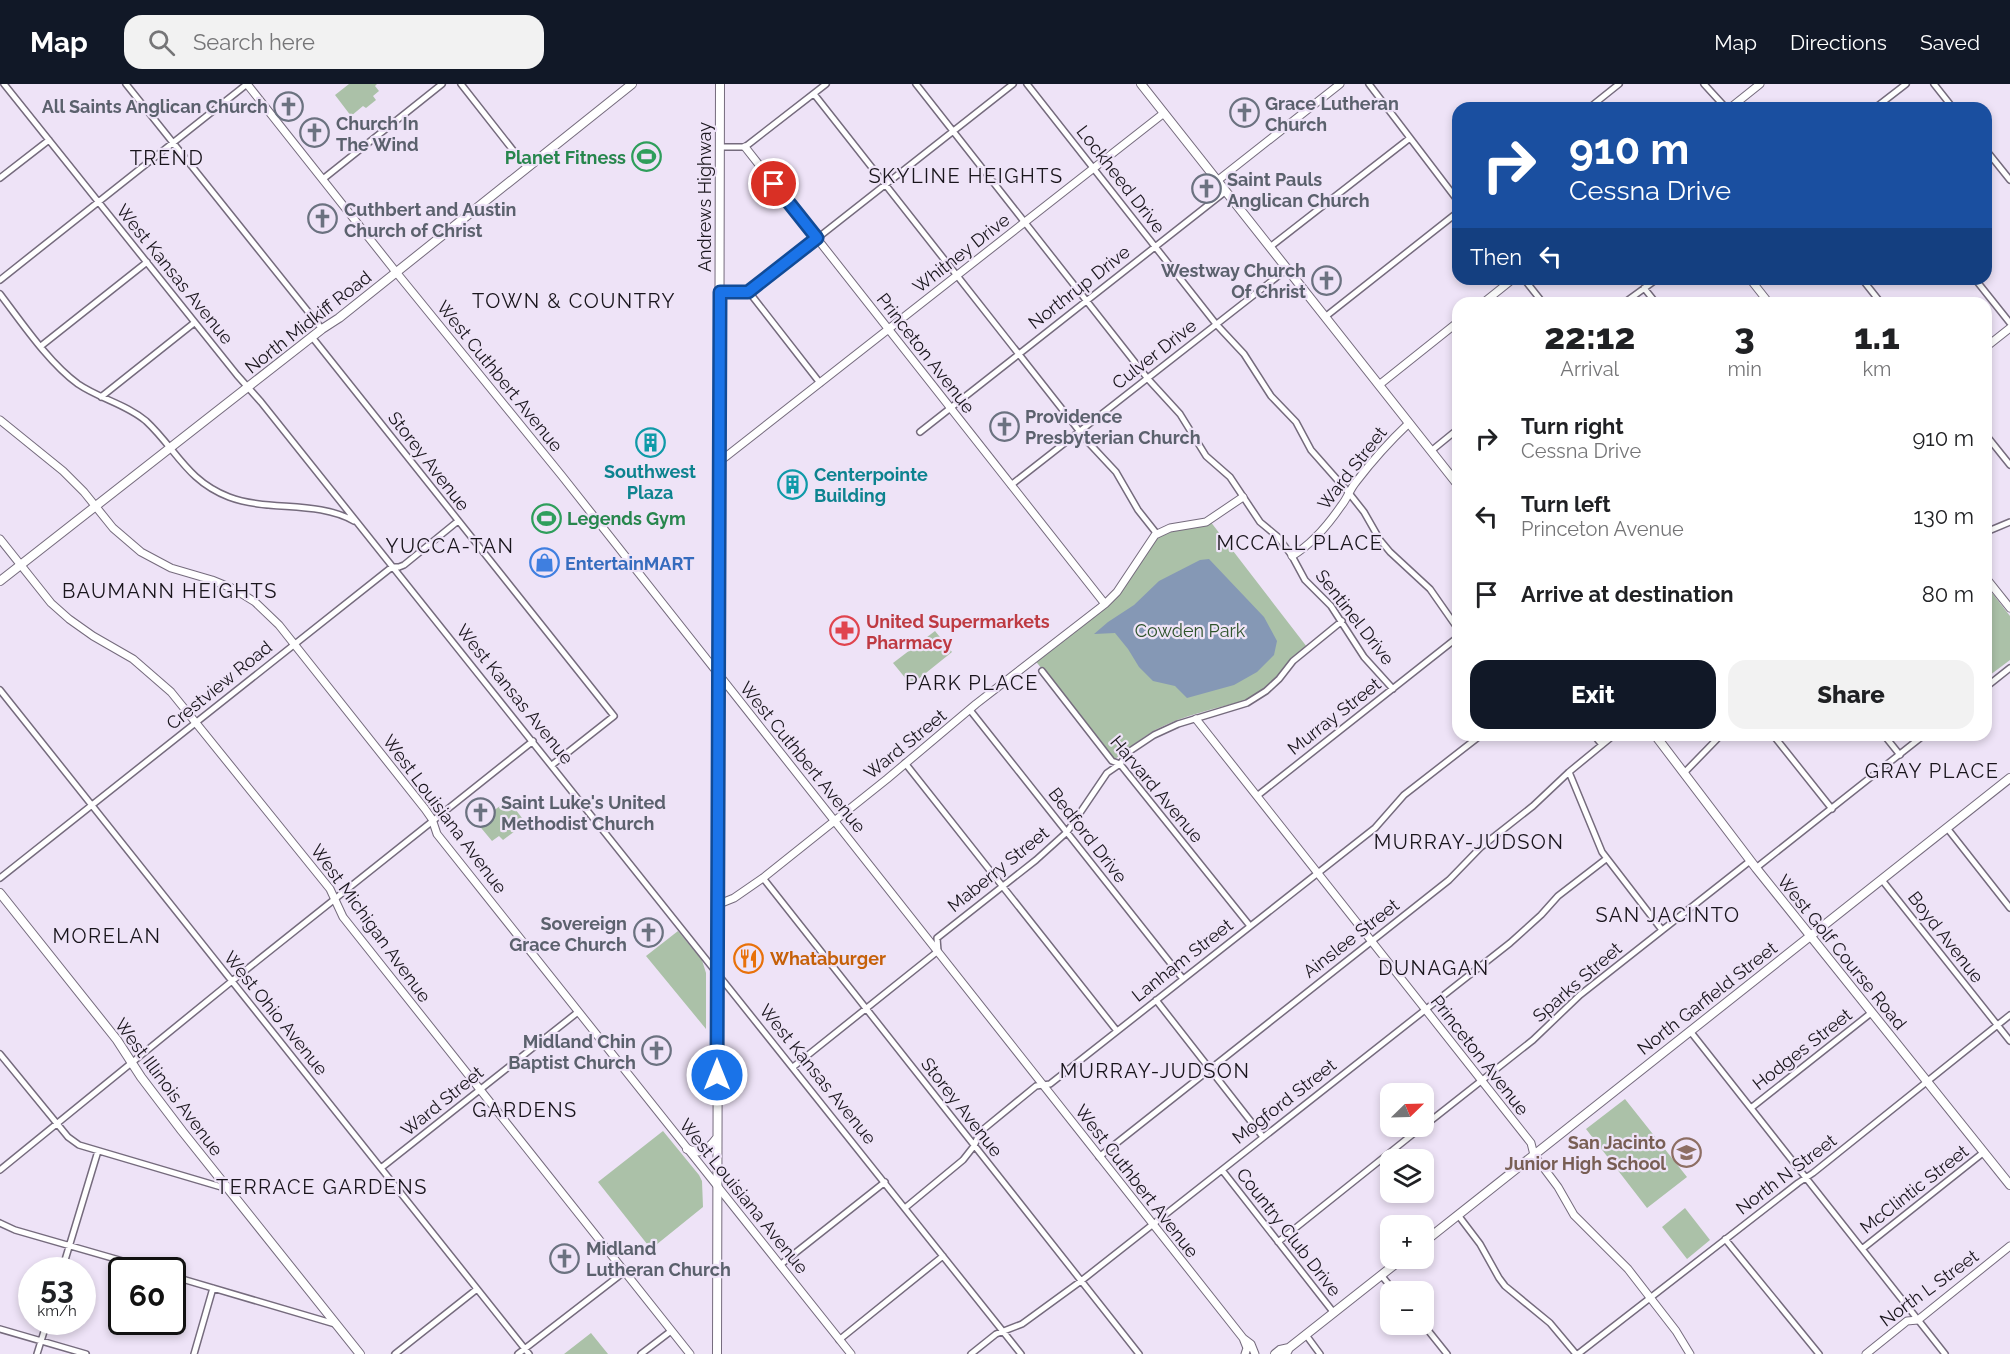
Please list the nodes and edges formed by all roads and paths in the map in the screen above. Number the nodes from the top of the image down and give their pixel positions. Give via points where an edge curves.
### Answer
1 (4, 84) edge
2 (126, 84) edge
3 (247, 84) edge
4 (442, 84) edge
5 (460, 84) edge
6 (632, 84) edge
7 (720, 84) edge
8 (826, 84) edge
9 (916, 84) edge
10 (1013, 84) edge
11 (1027, 84) edge
12 (1141, 84) edge
13 (1340, 84) edge
14 (1369, 84) edge
15 (1619, 84) edge
16 (1704, 84) edge
17 (1760, 84) edge
18 (1906, 84) edge
19 (1934, 84) edge
20 (813, 94) junction
21 (1596, 102) edge
22 (1722, 102) edge
23 (1736, 102) edge
24 (1883, 102) edge
25 (1948, 102) edge
26 (1164, 112) junction
27 (953, 131) junction
28 (1410, 138) junction
29 (49, 140) junction
30 (173, 143) junction
31 (720, 147) junction
32 (746, 147) junction
33 (1992, 158) edge
34 (527, 168) junction
35 (1093, 168) junction
36 (0, 178) edge
37 (323, 179) junction
38 (1217, 180) junction
39 (2010, 180) edge
40 (885, 184) junction
41 (1226, 190) junction
42 (1452, 193) edge
43 (99, 202) junction
44 (1452, 217) edge
45 (1025, 222) junction
46 (817, 238) junction
47 (1155, 246) junction
48 (1270, 247) junction
49 (147, 262) junction
50 (1287, 269) junction
51 (396, 272) junction
52 (957, 276) junction
53 (0, 280) edge
54 (1506, 285) edge
55 (1529, 285) edge
56 (1648, 285) edge
57 (1755, 285) edge
58 (1867, 285) edge
59 (1980, 285) edge
60 (1644, 288) junction
61 (720, 292) junction
62 (748, 292) junction
63 (0, 294) edge
64 (1490, 297) edge
65 (1538, 297) edge
66 (1632, 297) edge
67 (1651, 297) edge
68 (1764, 297) edge
69 (1876, 297) edge
70 (1989, 297) edge
71 (1087, 300) junction
72 (1992, 300) edge
73 (1325, 317) junction
74 (194, 323) junction
75 (2010, 323) edge
76 (1216, 324) junction
77 (1452, 327) edge
78 (2010, 328) edge
79 (322, 329) junction
80 (889, 329) junction
81 (312, 337) junction
82 (1992, 342) edge
83 (41, 346) junction
84 (1018, 354) junction
85 (1148, 379) junction
86 (820, 383) junction
87 (1379, 385) junction
88 (249, 388) junction
89 (101, 397) junction
90 (950, 408) junction
91 (0, 420) edge
92 (1409, 423) junction
93 (1080, 431) junction
94 (920, 432) dead end
95 (1452, 434) edge
96 (1992, 442) edge
97 (170, 449) junction
98 (1431, 451) junction
99 (719, 462) junction
100 (2010, 465) edge
101 (1452, 477) edge
102 (1011, 485) junction
103 (1349, 494) junction
104 (1242, 497) junction
105 (95, 506) junction
106 (458, 521) junction
107 (2010, 522) edge
108 (358, 523) junction
109 (1992, 530) edge
110 (1157, 534) junction
111 (0, 539) edge
112 (1292, 556) junction
113 (21, 565) junction
114 (393, 567) junction
115 (0, 581) edge
116 (1992, 586) edge
117 (1105, 604) junction
118 (2010, 608) edge
119 (1452, 620) edge
120 (1342, 621) junction
121 (1452, 643) edge
122 (294, 644) junction
123 (2010, 668) edge
124 (1042, 671) dead end
125 (719, 676) junction
126 (1992, 682) edge
127 (1393, 689) junction
128 (0, 690) edge
129 (970, 710) junction
130 (1196, 719) junction
131 (196, 723) junction
132 (533, 741) junction
133 (1473, 741) edge
134 (1599, 741) edge
135 (1607, 741) edge
136 (1660, 741) edge
137 (1715, 741) edge
138 (1778, 741) edge
139 (1889, 741) edge
140 (1917, 741) edge
141 (1602, 745) junction
142 (1900, 755) junction
143 (905, 763) junction
144 (1120, 764) junction
145 (552, 765) junction
146 (1569, 772) junction
147 (1684, 772) junction
148 (2010, 778) edge
149 (1257, 796) junction
150 (92, 806) junction
151 (1832, 809) junction
152 (433, 821) junction
153 (835, 821) junction
154 (1947, 828) junction
155 (1067, 832) junction
156 (1606, 859) junction
157 (1750, 861) junction
158 (1756, 868) junction
159 (1317, 872) junction
160 (0, 878) edge
161 (763, 878) junction
162 (1882, 880) junction
163 (1002, 887) junction
164 (0, 893) edge
165 (334, 899) junction
166 (719, 904) junction
167 (2010, 908) edge
168 (1250, 926) junction
169 (1662, 930) junction
170 (1810, 937) junction
171 (1372, 941) junction
172 (938, 951) junction
173 (718, 973) junction
174 (1183, 979) junction
175 (232, 981) junction
176 (1156, 1000) junction
177 (865, 1009) junction
178 (1425, 1009) junction
179 (578, 1012) junction
180 (1871, 1013) junction
181 (2010, 1015) edge
182 (1997, 1025) junction
183 (1117, 1031) junction
184 (1690, 1031) junction
185 (2010, 1041) edge
186 (0, 1054) edge
187 (131, 1063) junction
188 (793, 1067) junction
189 (1210, 1069) junction
190 (1481, 1080) junction
191 (1927, 1080) junction
192 (1042, 1085) junction
193 (479, 1090) junction
194 (1751, 1108) junction
195 (1434, 1117) edge
196 (57, 1123) junction
197 (1263, 1137) junction
198 (1409, 1137) edge
199 (717, 1138) junction
200 (974, 1146) junction
201 (687, 1149) junction
202 (98, 1151) junction
203 (1984, 1152) junction
204 (1534, 1155) junction
205 (1099, 1156) junction
206 (381, 1168) junction
207 (0, 1170) edge
208 (1221, 1170) junction
209 (1806, 1178) junction
210 (885, 1182) junction
211 (2010, 1185) edge
212 (717, 1186) junction
213 (228, 1189) junction
214 (905, 1208) junction
215 (1458, 1215) junction
216 (0, 1223) edge
217 (1152, 1224) junction
218 (1434, 1234) edge
219 (1725, 1239) junction
220 (1278, 1242) junction
221 (69, 1246) junction
222 (2010, 1246) edge
223 (1862, 1249) junction
224 (943, 1256) junction
225 (66, 1257) edge
226 (108, 1257) edge
227 (780, 1265) junction
228 (1389, 1269) edge
229 (624, 1272) junction
230 (1382, 1275) junction
231 (186, 1280) edge
232 (1081, 1281) junction
233 (1387, 1281) edge
234 (213, 1288) junction
235 (477, 1288) junction
236 (1651, 1298) junction
237 (1334, 1313) junction
238 (1917, 1320) junction
239 (335, 1324) junction
240 (0, 1329) edge
241 (671, 1331) junction
242 (1003, 1331) junction
243 (43, 1335) edge
244 (1306, 1335) junction
245 (1431, 1335) edge
246 (1243, 1338) junction
247 (839, 1340) junction
248 (41, 1341) junction
249 (527, 1351) edge
250 (1288, 1351) edge
251 (37, 1354) edge
252 (86, 1354) edge
253 (194, 1354) edge
254 (360, 1354) edge
255 (395, 1354) edge
256 (518, 1354) edge
257 (641, 1354) edge
258 (690, 1354) edge
259 (717, 1354) edge
260 (850, 1354) edge
261 (971, 1354) edge
262 (1021, 1354) edge
263 (1139, 1354) edge
264 (1245, 1354) edge
265 (1255, 1354) edge
266 (1275, 1354) edge
267 (1320, 1354) edge
268 (1447, 1354) edge
269 (1577, 1354) edge
270 (1690, 1354) edge
271 (1819, 1354) edge
272 (1866, 1354) edge
273 (1945, 1354) edge

1 - 29 street, West Kansas Avenue
2 - 30 street
3 - 30 street
3 - 37 street, West Cuthbert Avenue
4 - 37 street
5 - 34 street
6 - 34 main road, North Midkiff Road
7 - 31 main road, Andrews Highway
8 - 20 street
9 - 27 street, Sentinel Drive
10 - 27 street
11 - 35 street, Lockheed Drive
12 - 26 main road
13 - 38 street
14 - 28 street
15 - 21 street
16 - 22 street
17 - 23 street
18 - 24 street
19 - 25 street
20 - 32 street
20 - 40 street
26 - 35 street, Whitney Drive
26 - 38 main road
27 - 40 street
27 - 45 street, Sentinel Drive
28 - 42 street
28 - 48 street
29 - 36 street
29 - 43 street, West Kansas Avenue
30 - 43 street
30 - 79 street
31 - 32 street
31 - 61 main road, Andrews Highway
32 - 46 street, Princeton Avenue
33 - 39 street
34 - 51 main road, North Midkiff Road
35 - 45 street, Whitney Drive
35 - 47 street, Lockheed Drive
37 - 51 street, West Cuthbert Avenue
38 - 41 main road
40 - 46 street
40 - 52 street
41 - 47 street, Northrup Drive
41 - 48 main road
43 - 49 street, West Kansas Avenue
43 - 53 street
44 - 73 street
45 - 52 street, Whitney Drive
45 - 71 street, Sentinel Drive
46 - 62 street
46 - 80 street, Princeton Avenue
47 - 71 street, Northrup Drive
47 - 76 street, Lockheed Drive
48 - 50 main road
49 - 74 street, West Kansas Avenue
49 - 83 street
50 - 73 main road
50 - 76 street, Culver Drive
51 - 79 main road, North Midkiff Road
51 - 125 street, West Cuthbert Avenue
52 - 80 street, Whitney Drive
52 - 84 street
54 - 64 street
55 - 65 street
56 - 60 street
57 - 68 street
58 - 69 street
59 - 70 street
60 - 66 street
60 - 67 street
61 - 62 street
61 - 99 main road, Andrews Highway
62 - 86 street
63 - 83 street
71 - 84 street, Northrup Drive
71 - 85 street, Sentinel Drive
72 - 75 street
73 - 87 main road
74 - 88 street, West Kansas Avenue
74 - 89 street
76 - 85 street, Culver Drive
76 - 103 street, Lockheed Drive via 1244,354 1271,396 1296,422 1317,458
77 - 87 street
78 - 82 street
79 - 81 main road, North Midkiff Road
80 - 86 street, Whitney Drive
80 - 90 street, Princeton Avenue
81 - 88 main road, North Midkiff Road
81 - 106 street, Storey Avenue
83 - 89 street via 69,377
84 - 90 street, Northrup Drive
84 - 93 street
85 - 93 street, Culver Drive
85 - 104 street, Sentinel Drive via 1180,414 1206,456 1230,477
86 - 99 street, Whitney Drive
87 - 92 main road
88 - 97 main road, North Midkiff Road
88 - 108 street, West Kansas Avenue
89 - 97 street via 139,416
90 - 94 street, Northrup Drive
90 - 102 street, Princeton Avenue
91 - 105 street, West Louisiana Avenue via 63,471
92 - 98 main road
92 - 103 street, Ward Street via 1376,457
93 - 102 street, Culver Drive
93 - 110 street via 1116,471
95 - 98 street
96 - 100 street
97 - 105 main road, North Midkiff Road
97 - 108 street via 193,475 227,496 258,504 322,510
98 - 101 main road
99 - 125 main road, Andrews Highway
102 - 117 street, Princeton Avenue
103 - 112 street, Ward Street via 1323,530
103 - 119 street, Lockheed Drive via 1380,540 1430,589
104 - 110 street via 1206,522
104 - 112 street, Sentinel Drive
105 - 113 main road, North Midkiff Road
105 - 122 street, West Louisiana Avenue via 141,552 171,568 220,582 248,597 271,616
106 - 114 street, Crestview Road via 404,565
106 - 145 street, Storey Avenue via 614,716
107 - 109 street
108 - 114 street, West Kansas Avenue
110 - 117 street, Ward Street
111 - 113 street, West Michigan Avenue
112 - 120 street, Sentinel Drive via 1305,580
113 - 115 main road, North Midkiff Road
113 - 131 street, West Michigan Avenue via 51,603 93,636 148,670
114 - 122 street, Crestview Road
114 - 132 street, West Kansas Avenue
116 - 118 street
117 - 129 street, Ward Street
120 - 127 street, Sentinel Drive via 1364,657
120 - 130 street, Maberry Street via 1256,698
121 - 127 street, Murray Street
122 - 131 street, Crestview Road
122 - 152 street, West Louisiana Avenue
123 - 126 street
124 - 144 street, Harvard Avenue via 1112,760
125 - 153 street, West Cuthbert Avenue
125 - 166 main road, Andrews Highway
127 - 149 street, Murray Street
128 - 150 street, West Ohio Avenue
129 - 143 street, Ward Street
129 - 155 street, Bedford Drive
130 - 144 street, Maberry Street via 1154,735 1130,751
130 - 149 street, Princeton Avenue
131 - 150 street, Crestview Road
131 - 165 street, West Michigan Avenue via 330,889
132 - 145 street, West Kansas Avenue
132 - 152 street
133 - 159 street, Lanham Street via 1404,795 1375,828
134 - 141 street
135 - 141 street, Ainslee Street
136 - 147 main road, West Golf Course Road
137 - 147 street
138 - 151 street
139 - 142 street
140 - 142 street
141 - 146 street, Ainslee Street
142 - 151 street
143 - 153 street, Ward Street
143 - 163 street
144 - 155 street, Maberry Street via 1107,773
144 - 168 street, Harvard Avenue
145 - 173 street, West Kansas Avenue
146 - 156 street
146 - 171 street, Ainslee Street via 1449,880
147 - 157 main road, West Golf Course Road
148 - 154 main road, North Garfield Street
149 - 159 street, Princeton Avenue
150 - 160 street, Crestview Road
150 - 175 street, West Ohio Avenue
151 - 158 street
152 - 165 street
152 - 179 street, West Louisiana Avenue via 437,834
153 - 161 street, Ward Street
153 - 172 street, West Cuthbert Avenue
154 - 162 main road, North Garfield Street
154 - 167 street
155 - 163 street, Maberry Street
155 - 174 street, Bedford Drive
156 - 169 street
156 - 178 street, Mogford Street via 1558,896 1510,943
157 - 158 main road, West Golf Course Road
157 - 169 street, Sparks Street
158 - 170 main road, West Golf Course Road
159 - 168 street, Lanham Street
159 - 171 street, Princeton Avenue
161 - 166 street, Ward Street
161 - 177 street, Storey Avenue
162 - 170 main road, North Garfield Street
162 - 182 street, Boyd Avenue
163 - 172 street, Maberry Street via 937,938
163 - 183 street
164 - 187 main road, West Illinois Avenue
165 - 175 street
165 - 193 street, West Michigan Avenue via 343,917
166 - 173 main road, Andrews Highway
168 - 174 street, Lanham Street
169 - 190 street, Sparks Street
170 - 180 main road, West Golf Course Road
170 - 184 main road, North Garfield Street
171 - 178 street, Princeton Avenue
171 - 189 street, Ainslee Street
172 - 177 street, Maberry Street
172 - 192 street, West Cuthbert Avenue
173 - 188 street, West Kansas Avenue
173 - 199 main road, Andrews Highway
174 - 176 street, Lanham Street
175 - 187 street
175 - 206 street, West Ohio Avenue
176 - 183 street, Lanham Street
176 - 189 street
177 - 188 street, Maberry Street
177 - 200 street, Storey Avenue
178 - 190 street, Princeton Avenue
178 - 197 street, Mogford Street
179 - 193 street, Ward Street
179 - 201 street, West Louisiana Avenue
180 - 191 main road, West Golf Course Road
180 - 194 street, Hodges Street
181 - 182 street, North N Street
182 - 185 street, Boyd Avenue
182 - 191 street, North N Street
183 - 192 street, Lanham Street via 1050,1084
184 - 194 street
184 - 204 main road, North Garfield Street
186 - 196 street
187 - 196 street
187 - 213 main road, West Illinois Avenue
188 - 210 street, West Kansas Avenue
189 - 197 street
189 - 205 street, Ainslee Street
190 - 195 street, Sparks Street
190 - 204 street, Princeton Avenue via 1531,1143
191 - 203 main road, West Golf Course Road
191 - 209 street, North N Street
192 - 200 street, Lanham Street via 980,1132
192 - 205 street, West Cuthbert Avenue
193 - 206 street, Ward Street
193 - 229 street, West Michigan Avenue
194 - 209 street
196 - 202 street via 74,1142
196 - 207 street
197 - 208 street, Mogford Street
198 - 220 street, Sparks Street
199 - 201 main road via 704,1151
199 - 212 main road, Andrews Highway
200 - 214 street, Lanham Street via 963,1160
200 - 232 street, Storey Avenue
201 - 212 street, West Louisiana Avenue
202 - 213 street
202 - 221 street
203 - 211 main road, West Golf Course Road
203 - 223 street, McClintic Street
204 - 215 main road, North Garfield Street
204 - 236 street, Princeton Avenue via 1575,1217 1628,1269
205 - 217 street, West Cuthbert Avenue
206 - 235 street, West Ohio Avenue
208 - 217 street, Mogford Street
208 - 220 street, Country Club Drive
209 - 219 street, North N Street
209 - 223 street
210 - 214 street, West Kansas Avenue
210 - 227 street
212 - 227 street, West Louisiana Avenue
212 - 259 main road, Andrews Highway
213 - 239 main road, West Illinois Avenue
214 - 224 street, West Kansas Avenue
215 - 218 main road, North Garfield Street
215 - 269 street via 1480,1244 1498,1278 1550,1323
216 - 221 street
217 - 232 street, Mogford Street
217 - 246 street, West Cuthbert Avenue
219 - 236 street, North N Street
219 - 271 street
220 - 237 street, Country Club Drive
221 - 225 street
221 - 226 street
222 - 238 street, North L Street
223 - 238 street
224 - 242 street, West Kansas Avenue
224 - 247 street
227 - 247 street, West Louisiana Avenue
228 - 230 main road
229 - 241 street, West Michigan Avenue
229 - 249 street
230 - 233 street
230 - 237 main road
231 - 234 street
232 - 242 street, Mogford Street via 1022,1324
232 - 263 street, Storey Avenue
234 - 239 street
234 - 253 street
235 - 249 street, West Ohio Avenue
235 - 255 street
236 - 269 street, North N Street
236 - 270 street, Princeton Avenue
237 - 244 main road
238 - 272 street, North L Street via 1907,1321
238 - 273 street
239 - 254 main road, West Illinois Avenue
240 - 248 street
241 - 257 street
241 - 258 street, West Michigan Avenue
242 - 261 street, Mogford Street
242 - 262 street, West Kansas Avenue
243 - 248 street
244 - 250 main road
244 - 267 street
245 - 268 street
246 - 264 street
246 - 265 street, West Cuthbert Avenue
247 - 260 street, West Louisiana Avenue
248 - 251 street
248 - 252 street
249 - 256 street
250 - 266 main road

